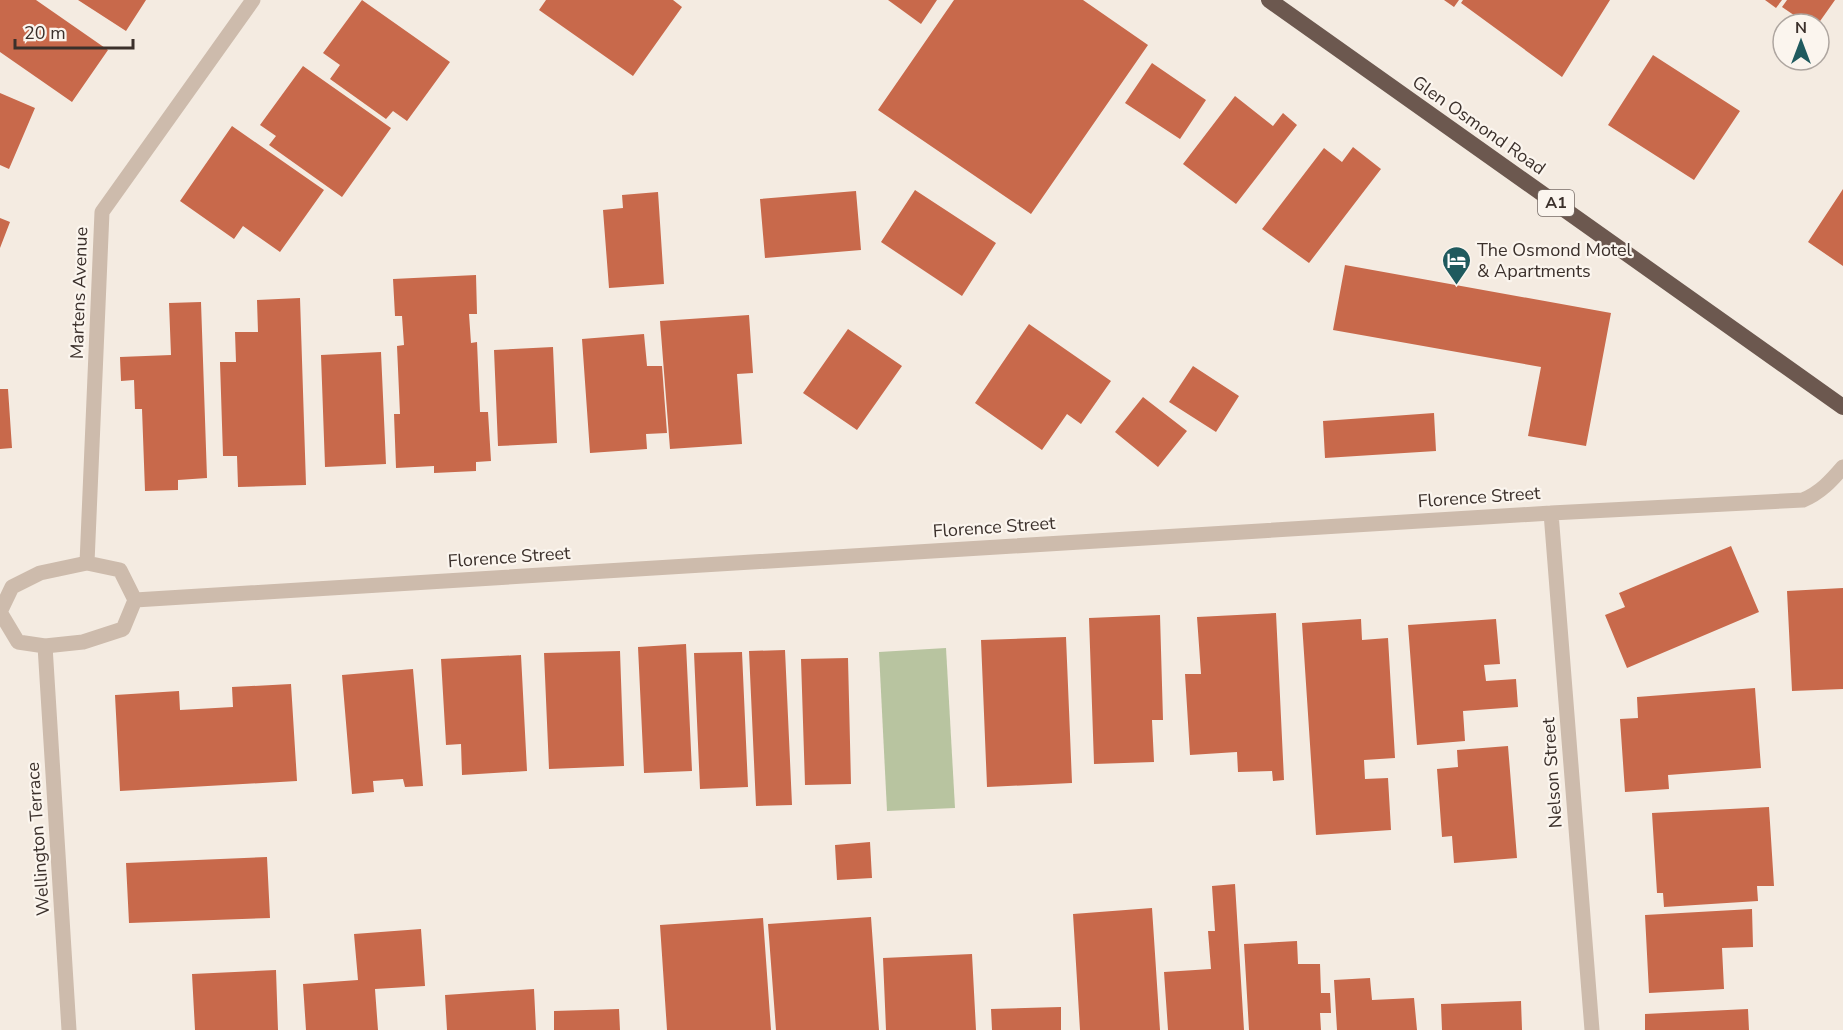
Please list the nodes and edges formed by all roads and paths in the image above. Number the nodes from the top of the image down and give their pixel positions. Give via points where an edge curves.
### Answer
1 (253, 0) edge
2 (1269, 0) edge
3 (1843, 407) edge
4 (1843, 467) edge
5 (1551, 513) junction
6 (87, 563) junction
7 (135, 600) junction
8 (0, 612) edge
9 (45, 646) junction
10 (69, 1030) edge
11 (1592, 1030) edge

1 - 6 street, Martens Avenue via 102,212
2 - 3 highway, Glen Osmond Road / A1
4 - 5 street, Florence Street via 1815,495 1803,500
5 - 7 street, Florence Street
5 - 11 street, Nelson Street
6 - 7 street via 120,570
6 - 8 street via 40,573 12,587
7 - 9 street via 123,629 83,642
8 - 9 street via 18,642
9 - 10 street, Wellington Terrace

